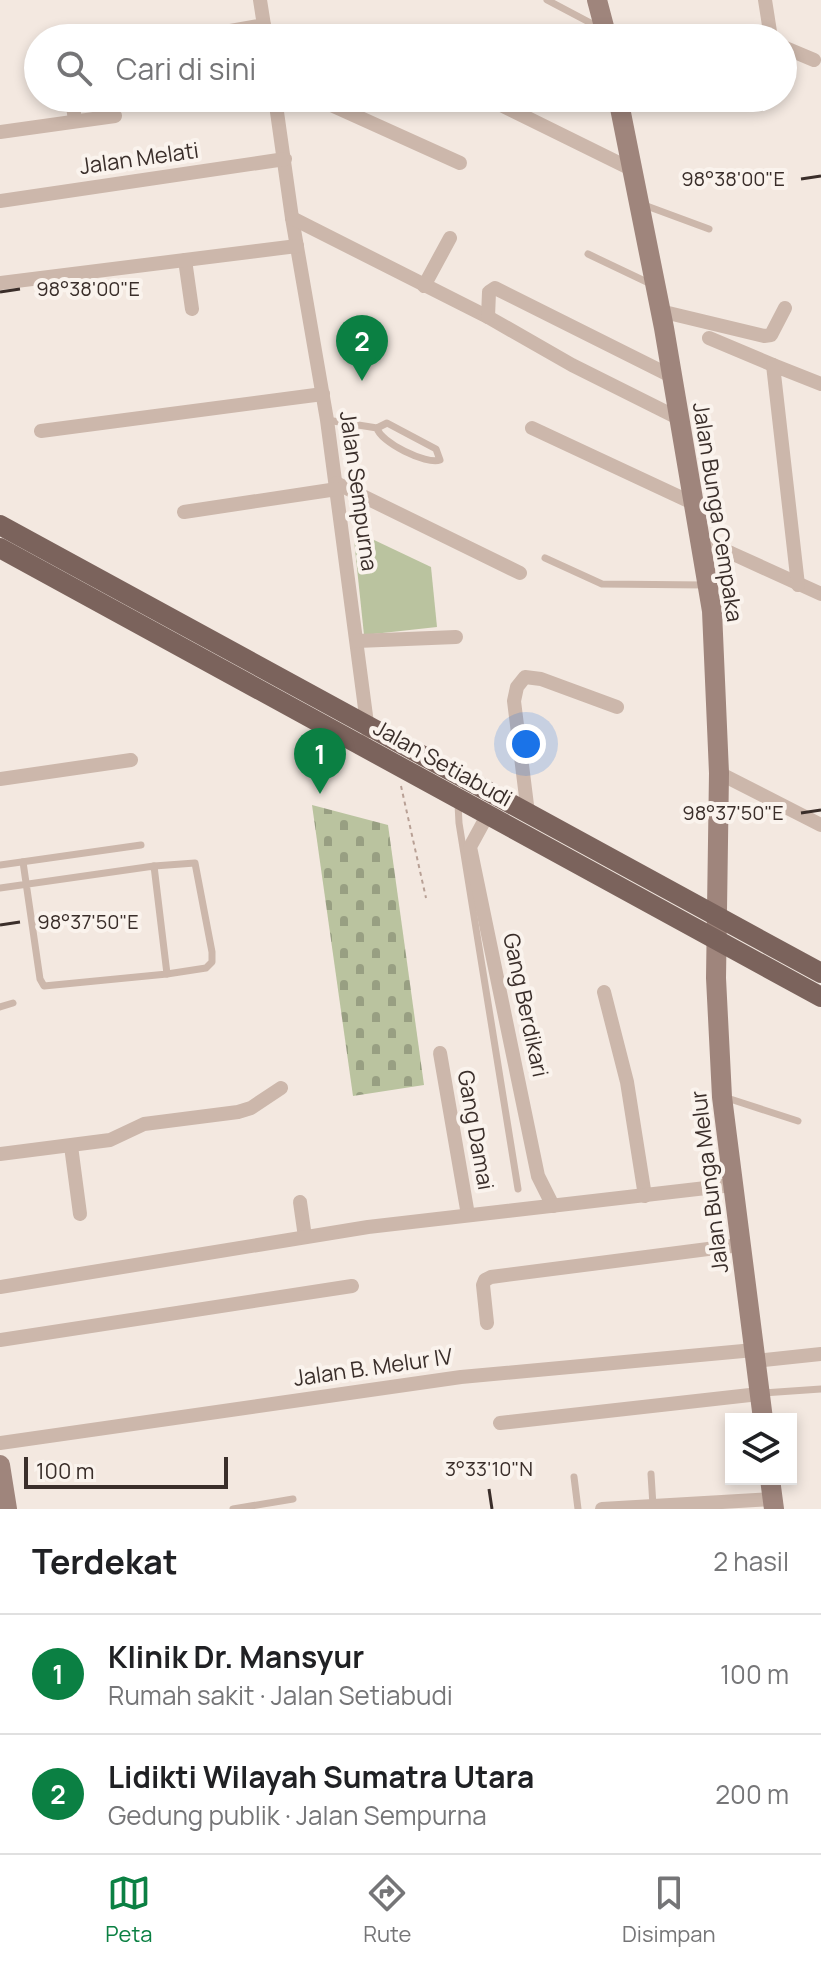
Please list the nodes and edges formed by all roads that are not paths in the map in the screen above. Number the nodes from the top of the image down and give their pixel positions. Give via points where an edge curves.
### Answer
1 (260, 0) edge
2 (547, 0) edge
3 (597, 0) edge
4 (765, 0) edge
5 (264, 24) edge
6 (589, 24) edge
7 (603, 24) edge
8 (769, 24) edge
9 (797, 53) edge
10 (814, 60) dead end
11 (74, 112) edge
12 (277, 112) edge
13 (347, 112) edge
14 (515, 112) edge
15 (621, 112) edge
16 (115, 116) dead end
17 (75, 121) junction
18 (0, 132) edge
19 (285, 159) junction
20 (460, 163) dead end
21 (631, 169) junction
22 (0, 201) edge
23 (640, 204) junction
24 (292, 218) junction
25 (709, 229) dead end
26 (450, 238) dead end
27 (297, 246) junction
28 (588, 254) dead end
29 (185, 260) junction
30 (0, 283) edge
31 (424, 286) junction
32 (656, 286) junction
33 (785, 308) dead end
34 (192, 309) dead end
35 (660, 311) junction
36 (488, 317) junction
37 (709, 338) dead end
38 (773, 365) junction
39 (671, 376) junction
40 (821, 384) edge
41 (323, 394) junction
42 (680, 419) junction
43 (327, 420) junction
44 (377, 428) junction
45 (532, 428) dead end
46 (41, 431) dead end
47 (336, 486) junction
48 (695, 504) junction
49 (184, 512) dead end
50 (0, 525) edge
51 (703, 544) junction
52 (0, 548) edge
53 (545, 558) dead end
54 (520, 573) dead end
55 (709, 585) junction
56 (798, 585) junction
57 (821, 594) edge
58 (456, 637) dead end
59 (357, 641) junction
60 (617, 707) dead end
61 (367, 726) junction
62 (368, 749) junction
63 (131, 760) dead end
64 (719, 773) junction
65 (0, 779) edge
66 (458, 798) junction
67 (528, 813) junction
68 (488, 814) junction
69 (821, 825) edge
70 (141, 845) dead end
71 (23, 862) junction
72 (0, 865) edge
73 (154, 866) junction
74 (26, 885) junction
75 (0, 888) edge
76 (716, 916) junction
77 (716, 939) junction
78 (821, 973) edge
79 (167, 974) junction
80 (604, 992) dead end
81 (821, 997) edge
82 (13, 1003) dead end
83 (0, 1007) edge
84 (440, 1053) dead end
85 (281, 1088) dead end
86 (722, 1097) junction
87 (798, 1121) dead end
88 (71, 1146) junction
89 (0, 1154) edge
90 (732, 1185) junction
91 (518, 1189) dead end
92 (645, 1196) junction
93 (300, 1202) dead end
94 (553, 1206) junction
95 (80, 1214) dead end
96 (468, 1215) junction
97 (305, 1237) junction
98 (739, 1245) junction
99 (352, 1286) dead end
100 (0, 1287) edge
101 (487, 1323) dead end
102 (0, 1340) edge
103 (821, 1354) edge
104 (755, 1355) junction
105 (821, 1389) edge
106 (759, 1394) junction
107 (762, 1413) edge
108 (500, 1423) dead end
109 (0, 1443) edge
110 (0, 1465) edge
111 (651, 1474) dead end
112 (574, 1477) dead end
113 (773, 1496) edge
114 (293, 1499) dead end
115 (4, 1506) edge
116 (653, 1506) junction
117 (233, 1509) edge
118 (578, 1509) edge
119 (602, 1509) edge

1 - 5 street
2 - 6 lane
3 - 7 street
4 - 8 street
9 - 10 street
11 - 17 street
12 - 19 street, Jalan Sempurna
13 - 20 street
14 - 21 street
15 - 21 street, Jalan Bunga Cempaka
16 - 17 street
17 - 18 street
19 - 22 street, Jalan Melati
19 - 24 street, Jalan Sempurna
21 - 23 street, Jalan Bunga Cempaka
23 - 25 lane
23 - 32 street, Jalan Bunga Cempaka
24 - 27 street, Jalan Sempurna
24 - 31 street
26 - 31 street
27 - 29 street
27 - 41 street, Jalan Sempurna
28 - 32 lane
29 - 30 street
29 - 34 street
31 - 36 street
32 - 35 street, Jalan Bunga Cempaka
33 - 35 street via 776,330 764,336
35 - 39 street, Jalan Bunga Cempaka
36 - 39 street via 489,292 495,288
36 - 42 street
37 - 38 street
38 - 40 street
38 - 56 street
39 - 42 street, Jalan Bunga Cempaka
41 - 43 street, Jalan Sempurna
41 - 46 street
42 - 48 street, Jalan Bunga Cempaka
43 - 44 lane
43 - 47 street, Jalan Sempurna
44 - 44 lane via 387,423 436,449 440,460 427,462 382,438
45 - 48 street
47 - 49 street
47 - 54 street
47 - 59 street, Jalan Sempurna
48 - 51 street, Jalan Bunga Cempaka
50 - 61 main road, Jalan Setiabudi
51 - 55 street, Jalan Bunga Cempaka
51 - 56 street
52 - 62 main road, Jalan Setiabudi
53 - 55 lane via 602,584
55 - 64 street, Jalan Bunga Cempaka
56 - 57 street
58 - 59 street
59 - 61 street, Jalan Sempurna
60 - 67 street via 525,677 514,701
61 - 62 street, Jalan Sempurna
61 - 67 main road, Jalan Setiabudi
62 - 66 main road, Jalan Setiabudi
63 - 65 street
64 - 69 street
64 - 76 street, Jalan Bunga Cempaka
66 - 68 main road, Jalan Setiabudi
66 - 91 lane
67 - 76 main road, Jalan Setiabudi
68 - 77 main road, Jalan Setiabudi
68 - 94 street, Gang Berdikari via 470,847 538,1176
70 - 71 lane
71 - 72 lane
71 - 74 lane
73 - 74 lane
73 - 79 lane
73 - 79 lane via 195,863 212,952 206,968
74 - 75 lane
74 - 79 lane via 44,986
76 - 77 street, Jalan Bunga Cempaka
76 - 78 main road, Jalan Setiabudi
77 - 81 main road, Jalan Setiabudi
77 - 86 street, Jalan Bunga Melur
80 - 92 street via 627,1082
82 - 83 lane
84 - 96 street, Gang Damai
85 - 88 street via 238,1112 144,1124 110,1140
86 - 87 lane
86 - 90 street, Jalan Bunga Melur
88 - 89 street
88 - 95 street
90 - 92 street
90 - 98 street, Jalan Bunga Melur
92 - 94 street
93 - 97 street
94 - 96 street
96 - 97 street
97 - 100 street
98 - 101 street via 491,1277 483,1285
98 - 104 street, Jalan Bunga Melur
99 - 102 street
103 - 104 street, Jalan B. Melur IV
104 - 106 street, Jalan Bunga Melur
104 - 109 street, Jalan B. Melur IV via 461,1377
105 - 106 lane
106 - 107 street, Jalan Bunga Melur
106 - 108 street
110 - 115 street
111 - 116 lane
112 - 118 lane
113 - 116 street
114 - 117 lane
116 - 119 street

